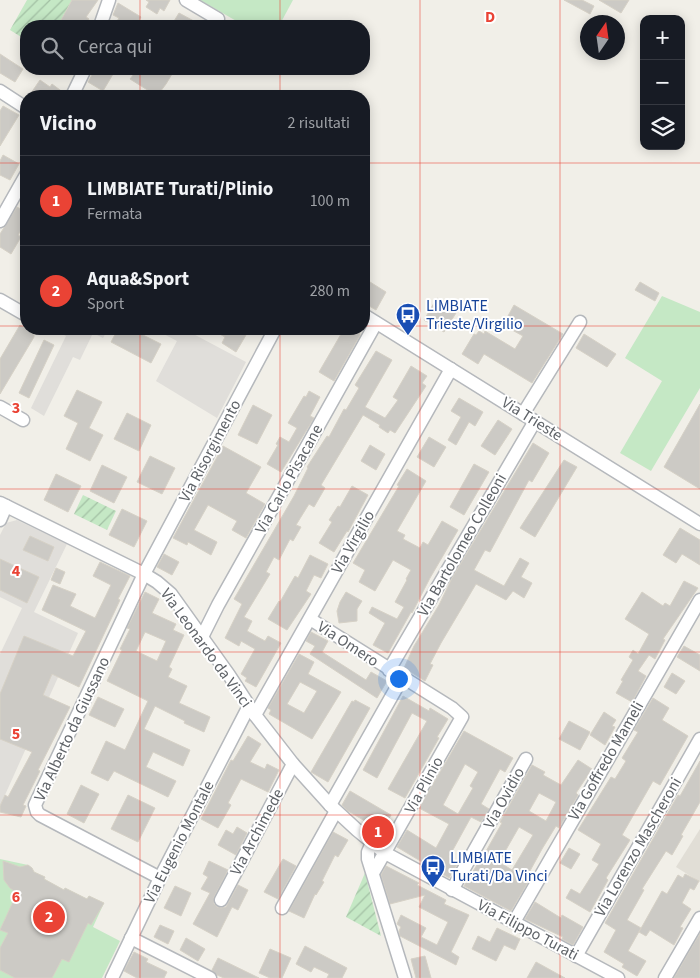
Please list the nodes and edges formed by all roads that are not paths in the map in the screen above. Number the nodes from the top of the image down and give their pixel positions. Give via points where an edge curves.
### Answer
1 (109, 0) edge
2 (186, 0) edge
3 (218, 19) dead end
4 (102, 20) edge
5 (82, 75) edge
6 (75, 90) edge
7 (0, 91) edge
8 (20, 104) edge
9 (20, 183) edge
10 (4, 204) edge
11 (0, 221) edge
12 (0, 300) edge
13 (20, 312) edge
14 (370, 319) edge
15 (580, 322) dead end
16 (376, 323) junction
17 (370, 334) edge
18 (272, 335) edge
19 (369, 335) edge
20 (451, 369) junction
21 (0, 407) edge
22 (523, 414) junction
23 (23, 420) dead end
24 (535, 421) junction
25 (3, 505) edge
26 (0, 520) edge
27 (700, 524) edge
28 (144, 574) junction
29 (700, 600) edge
30 (310, 619) junction
31 (202, 636) junction
32 (389, 670) junction
33 (402, 678) junction
34 (252, 711) junction
35 (462, 718) joint
36 (700, 739) edge
37 (526, 759) dead end
38 (293, 764) junction
39 (333, 808) junction
40 (372, 843) junction
41 (385, 853) junction
42 (373, 873) junction
43 (160, 878) junction
44 (452, 890) junction
45 (221, 900) dead end
46 (282, 908) dead end
47 (700, 918) edge
48 (514, 922) junction
49 (131, 938) junction
50 (576, 956) junction
51 (112, 978) edge
52 (210, 978) edge
53 (405, 978) edge
54 (618, 978) edge
55 (665, 978) edge

1 - 4 street
2 - 3 street
5 - 6 street
7 - 8 street
9 - 10 street
10 - 11 street
12 - 13 street
14 - 16 street, Via Trieste
15 - 22 street
16 - 17 street, Via Carlo Pisacane
16 - 20 street, Via Trieste
18 - 28 street, Via Risorgimento
19 - 31 street, Via Carlo Pisacane
20 - 22 street, Via Trieste
20 - 30 street, Via Virgilio
21 - 23 street
22 - 24 street, Via Trieste
24 - 27 street, Via Trieste
24 - 32 street, Via Bartolomeo Colleoni
25 - 26 street
25 - 28 street, Via Leonardo da Vinci
28 - 31 street, Via Leonardo da Vinci via 171,594
28 - 43 street, Via Alberto da Giussano via 35,805 40,815
29 - 48 street, Via Goffredo Mameli
30 - 32 street, Via Omero
30 - 34 street, Via Virgilio
31 - 34 street, Via Leonardo da Vinci
32 - 33 street, Via Omero
33 - 35 street, Via Omero via 452,708
33 - 39 street
34 - 38 street, Via Leonardo da Vinci
34 - 43 street, Via Eugenio Montale
35 - 41 street, Via Plinio
36 - 50 street, Via Lorenzo Mascheroni
37 - 44 street, Via Ovidio
38 - 39 street, Via Leonardo da Vinci
38 - 45 street, Via Archimede
39 - 40 street, Via Leonardo da Vinci
39 - 46 street
40 - 41 street, Via Leonardo da Vinci
40 - 42 street via 368,854
41 - 42 street
41 - 44 street, Via Filippo Turati
42 - 53 street
43 - 49 street, Via Eugenio Montale
44 - 48 street, Via Filippo Turati
47 - 55 street
48 - 50 street, Via Filippo Turati
49 - 51 street, Via Eugenio Montale
49 - 52 street
50 - 54 street, Via Filippo Turati

